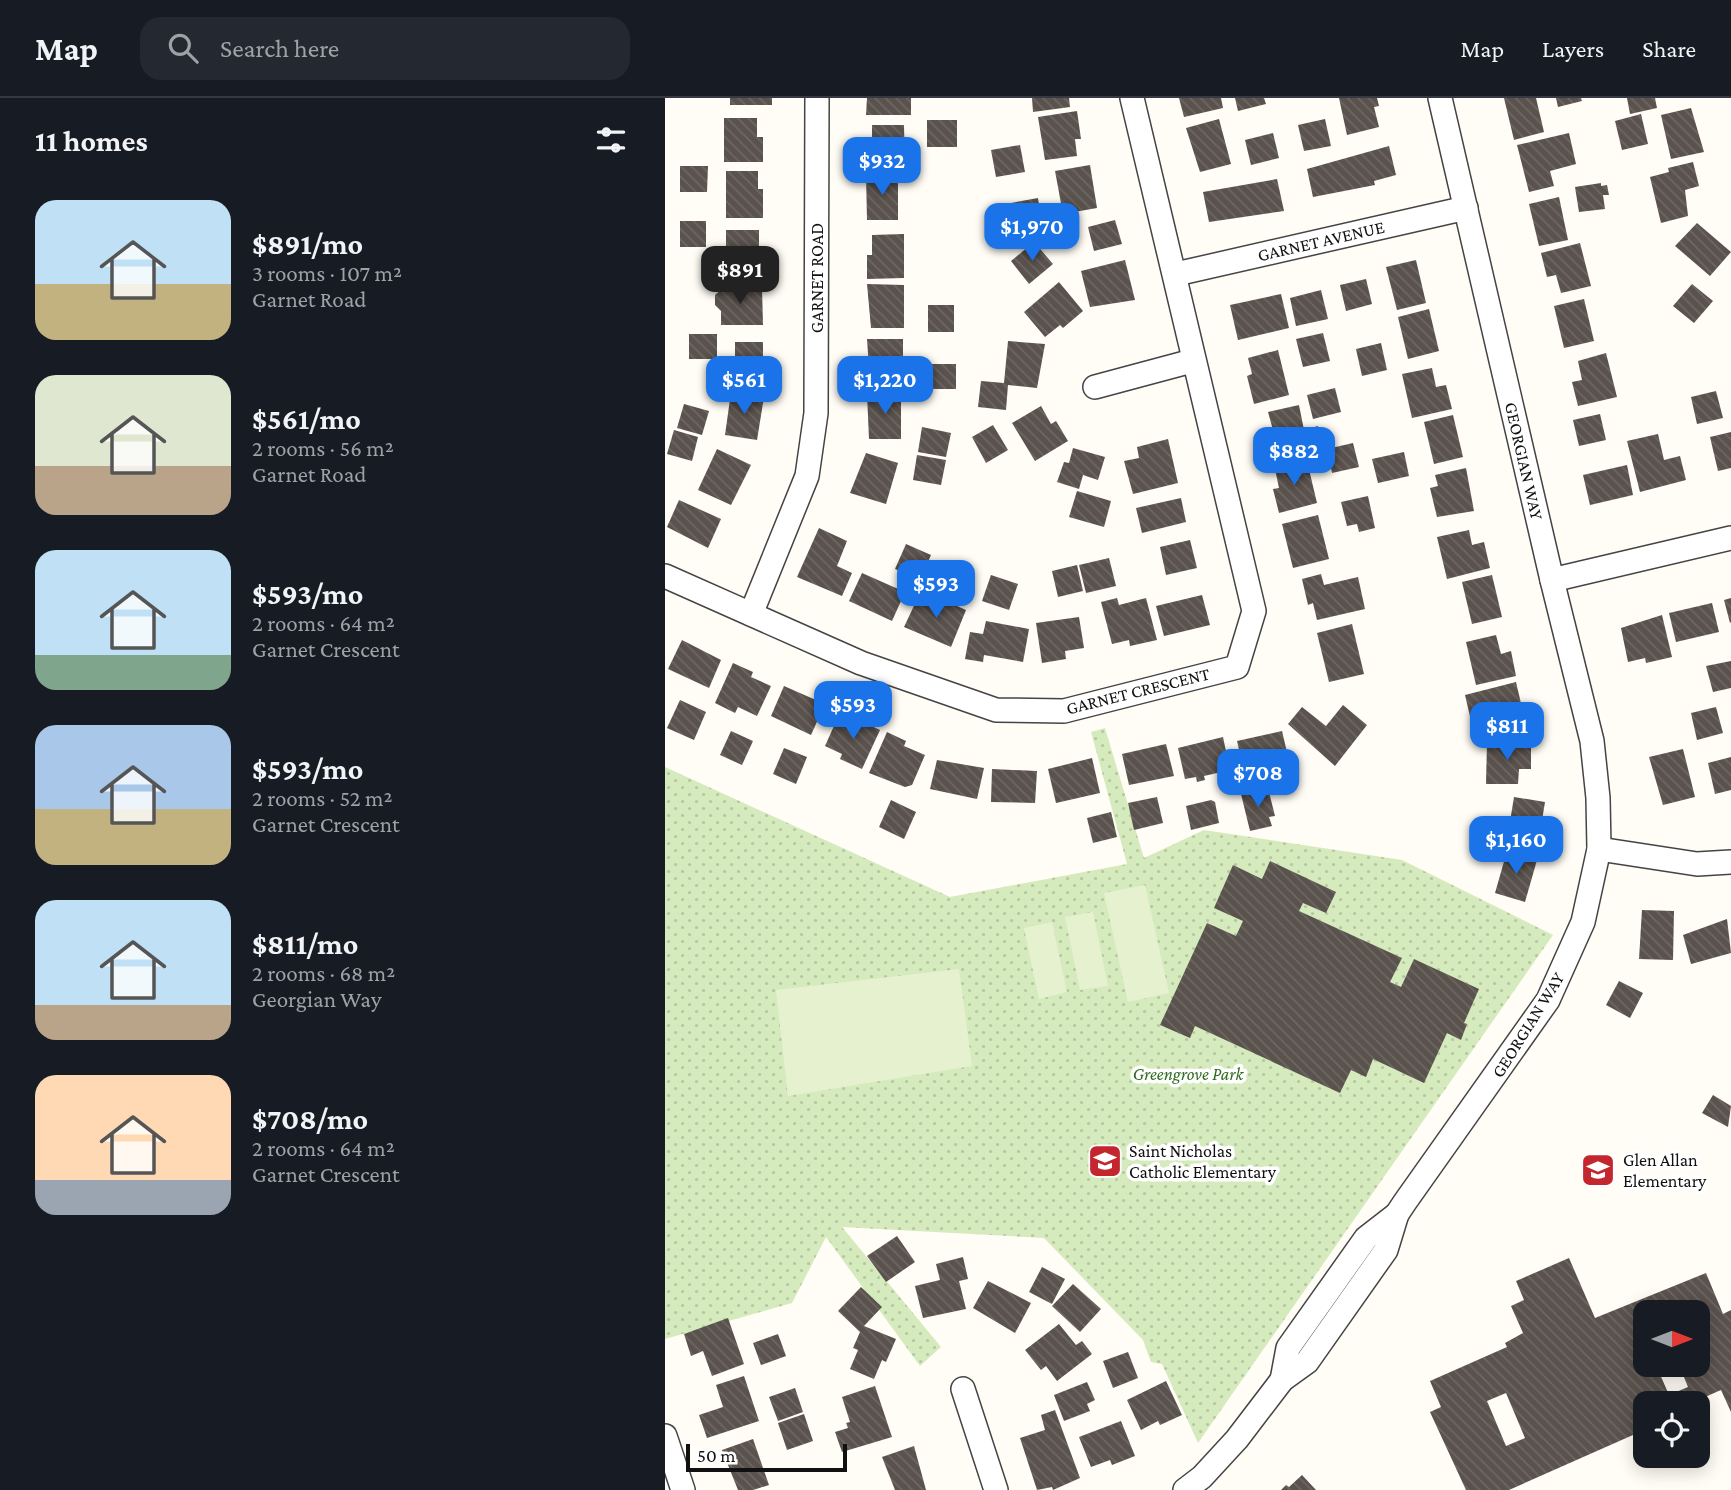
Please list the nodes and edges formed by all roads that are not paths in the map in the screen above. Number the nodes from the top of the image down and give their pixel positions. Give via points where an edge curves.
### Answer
1 (817, 98) edge
2 (1132, 98) edge
3 (1440, 98) edge
4 (1466, 208) junction
5 (1176, 274) junction
6 (1192, 361) junction
7 (1095, 387) dead end
8 (1731, 538) edge
9 (665, 576) edge
10 (1552, 580) junction
11 (751, 614) junction
12 (1599, 849) junction
13 (1731, 862) edge
14 (963, 1389) dead end
15 (665, 1436) edge
16 (683, 1490) edge
17 (996, 1490) edge
18 (1185, 1490) edge

1 - 11 street, GARNET ROAD via 814,445 807,476
2 - 5 street, GARNET CRESCENT
3 - 4 street, GEORGIAN WAY
4 - 5 street, GARNET AVENUE
4 - 10 street, GEORGIAN WAY
5 - 6 street, GARNET CRESCENT
6 - 7 street
6 - 11 street, GARNET CRESCENT via 1254,611 1237,667 1064,711 996,710 861,663
8 - 10 street
9 - 11 street, GARNET CRESCENT
10 - 12 street, GEORGIAN WAY via 1592,741
12 - 13 street via 1697,864
12 - 18 street, GEORGIAN WAY via 1583,922 1548,1000 1397,1214 1386,1250 1307,1362 1282,1380 1237,1439
14 - 17 street
15 - 16 street

